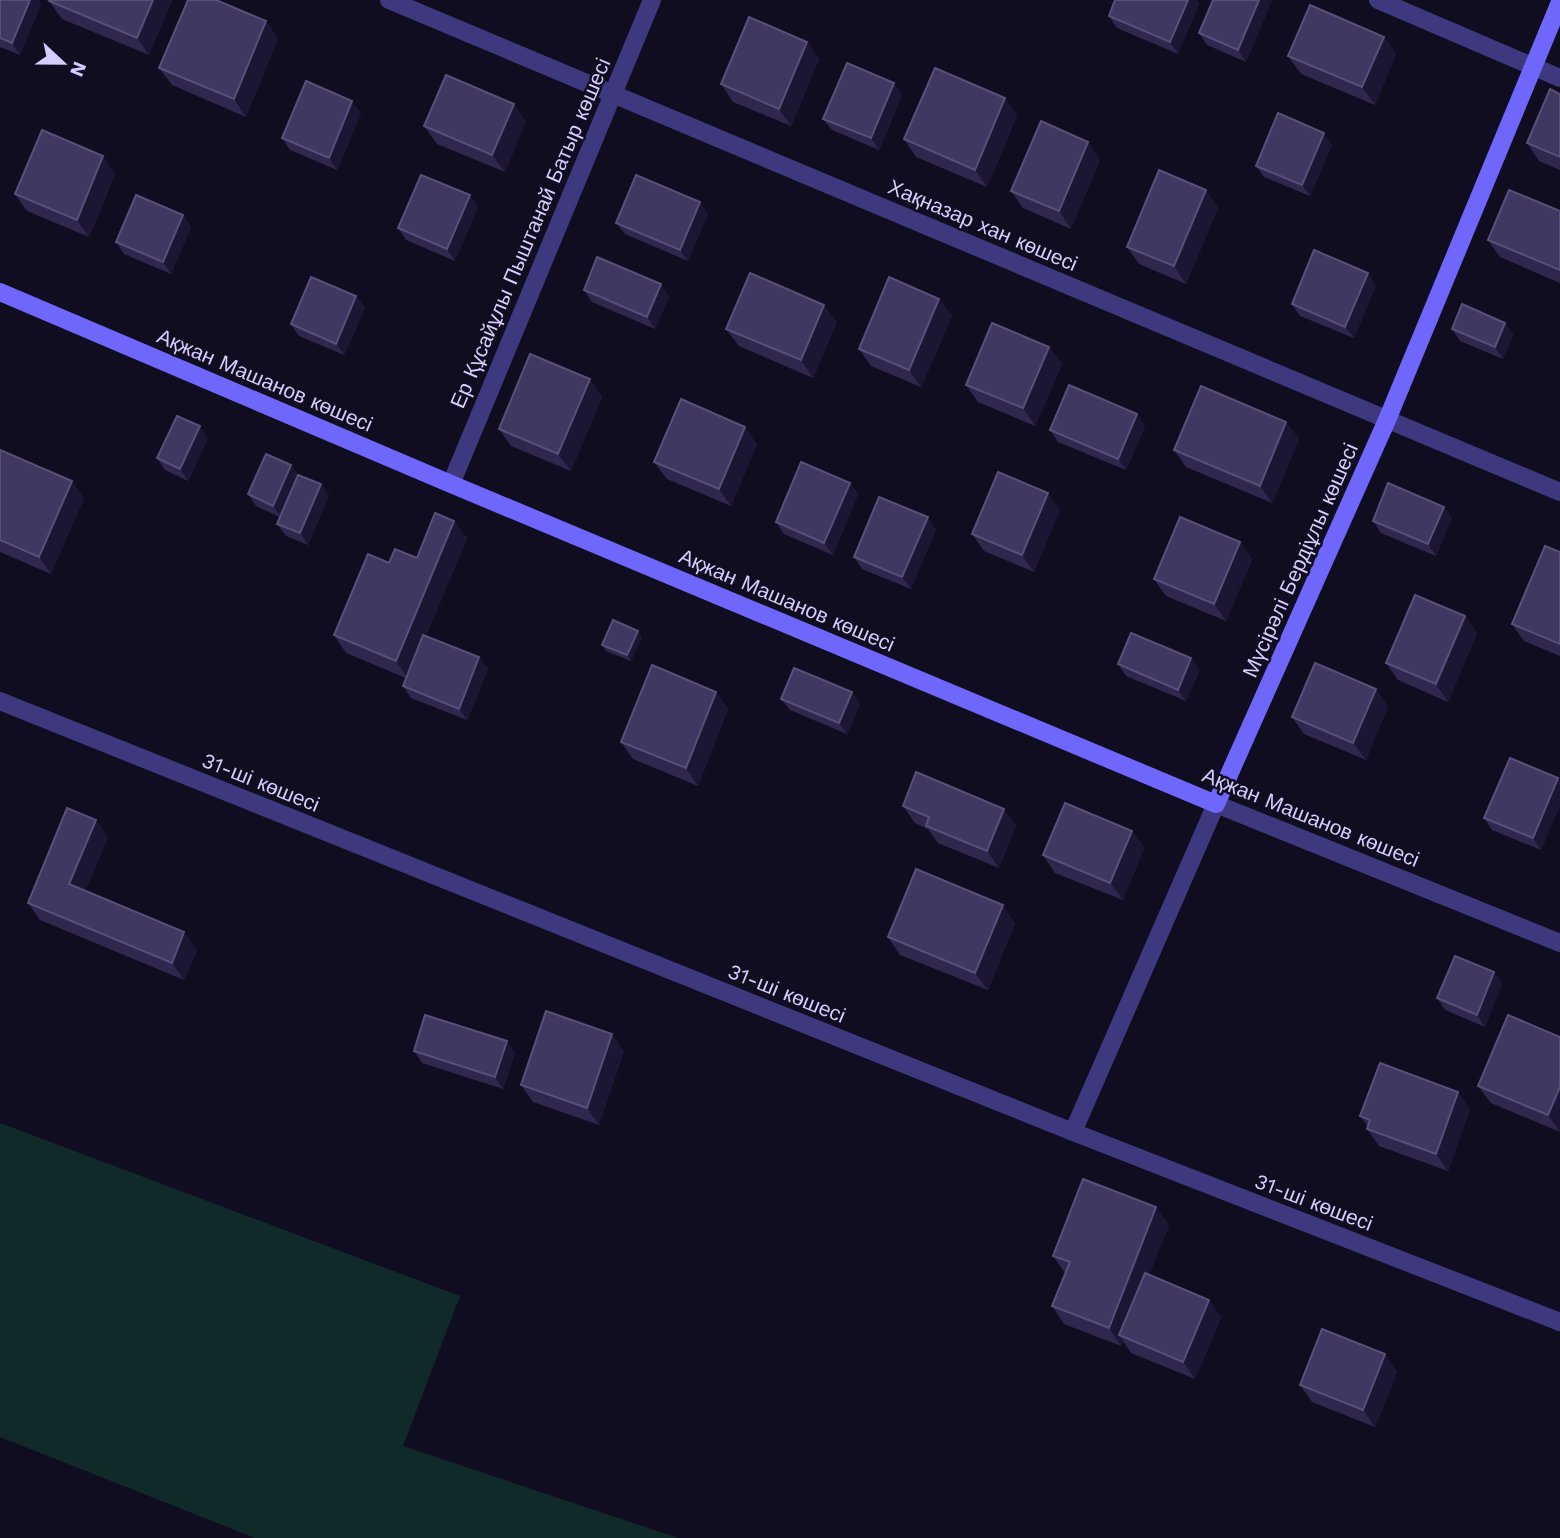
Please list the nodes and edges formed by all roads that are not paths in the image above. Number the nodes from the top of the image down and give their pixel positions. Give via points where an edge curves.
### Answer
1 (389, 0) edge
2 (652, 0) edge
3 (1378, 0) edge
4 (1560, 2) edge
5 (1533, 66) junction
6 (1560, 78) edge
7 (613, 94) junction
8 (0, 292) edge
9 (1387, 419) junction
10 (451, 484) junction
11 (1560, 492) edge
12 (0, 701) edge
13 (1216, 804) junction
14 (1560, 943) edge
15 (1073, 1132) junction
16 (1560, 1322) edge

1 - 7 street, Хақназар хан көшесі
2 - 7 street, Ер Құсайұлы Пыштанай Батыр көшесі
3 - 5 street
4 - 5 street, Мүсірәлі Бердіұлы көшесі
5 - 6 street
5 - 9 street, Мүсірәлі Бердіұлы көшесі
7 - 9 street, Хақназар хан көшесі
7 - 10 street, Ер Құсайұлы Пыштанай Батыр көшесі
8 - 10 street, Ақжан Машанов көшесі
9 - 11 street, Хақназар хан көшесі
9 - 13 street, Мүсірәлі Бердіұлы көшесі
10 - 13 street, Ақжан Машанов көшесі
12 - 15 street, 31-ші көшесі
13 - 14 street, Ақжан Машанов көшесі
13 - 15 street, Мүсірәлі Бердіұлы көшесі
15 - 16 street, 31-ші көшесі

